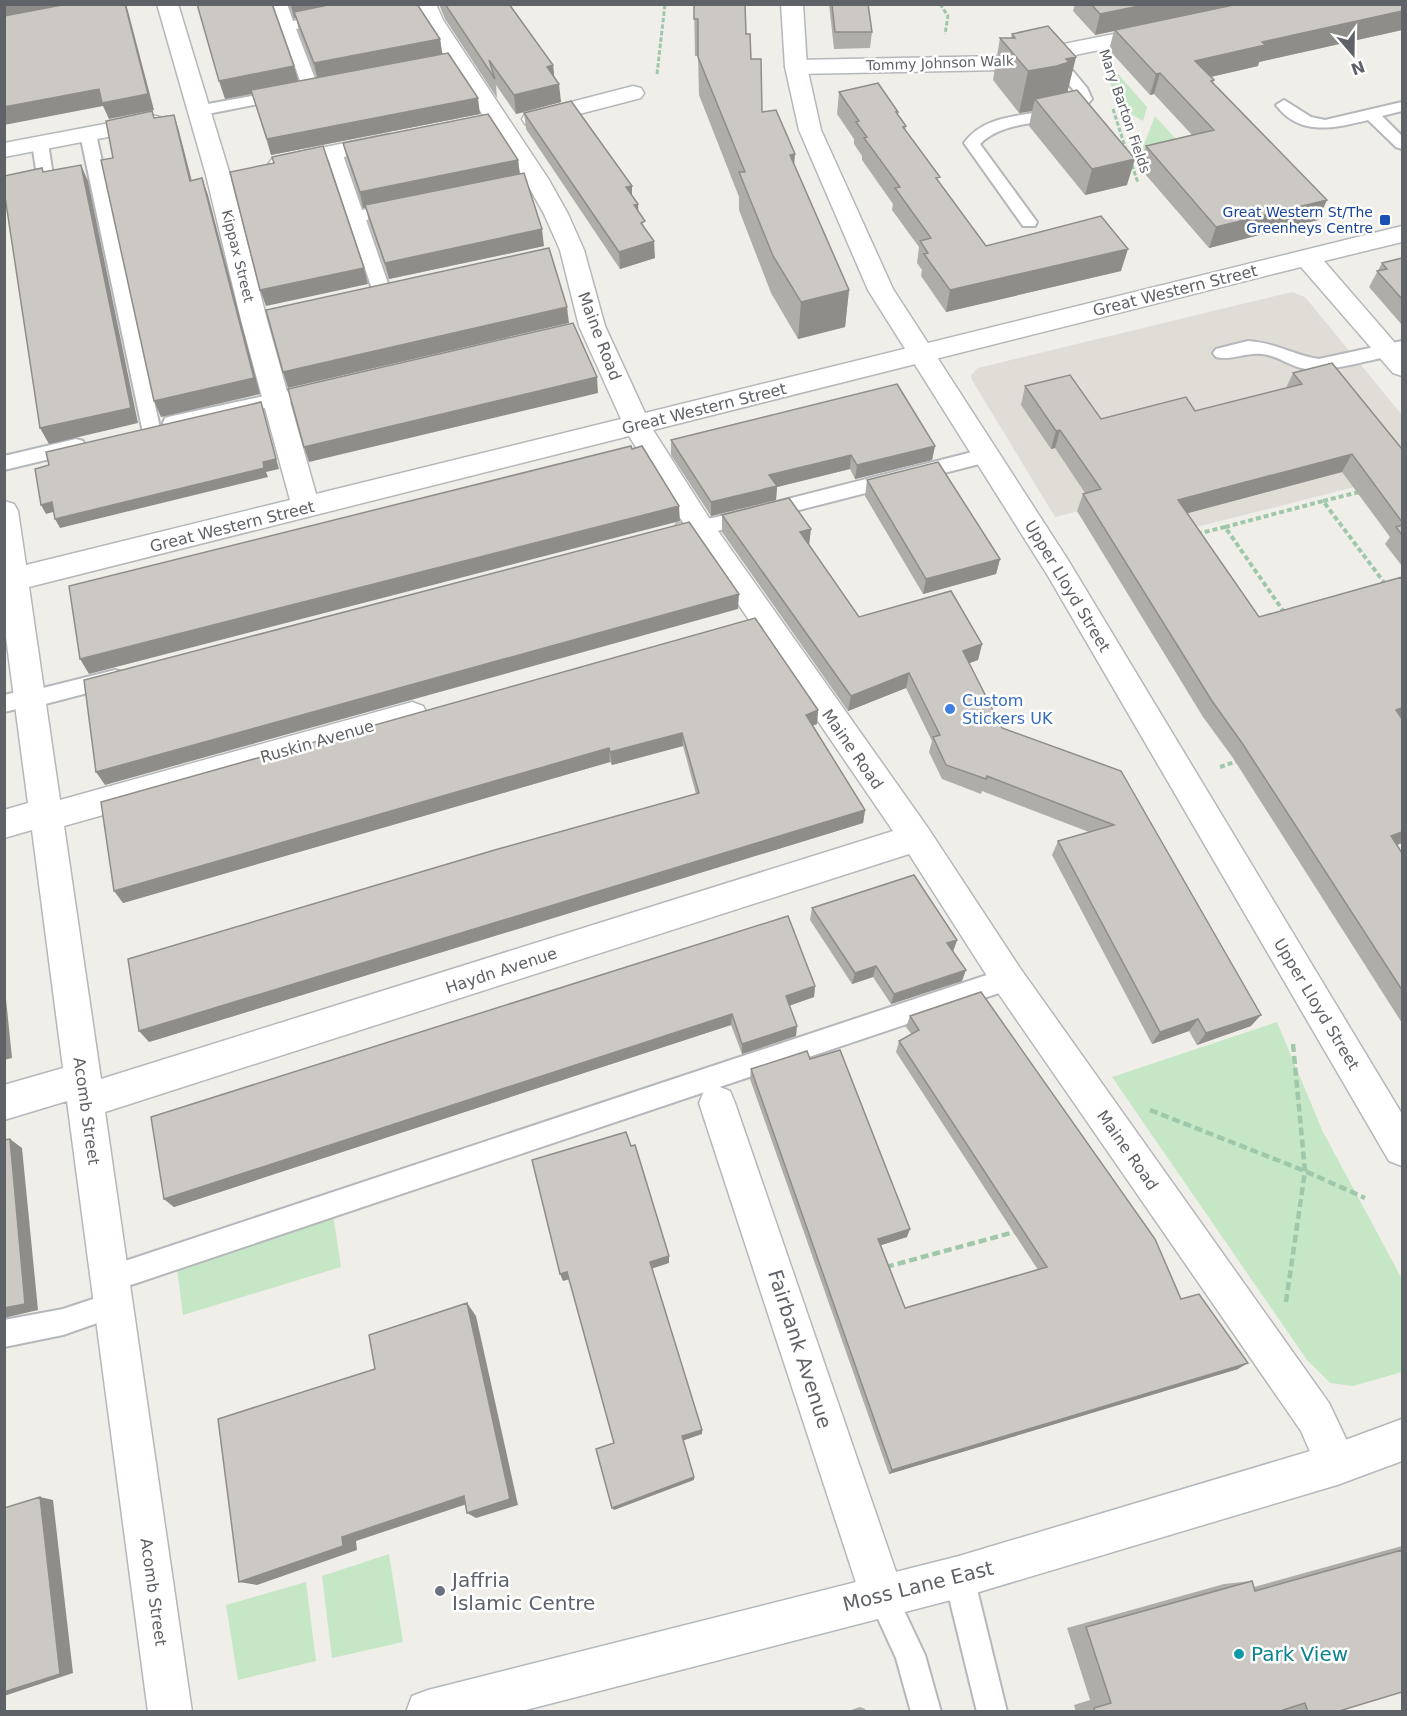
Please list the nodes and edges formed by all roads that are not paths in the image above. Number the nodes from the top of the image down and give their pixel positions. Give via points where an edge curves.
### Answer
1 (167, 4) edge
2 (280, 4) edge
3 (425, 4) edge
4 (792, 4) edge
5 (344, 15) edge
6 (288, 26) junction
7 (1178, 27) edge
8 (1051, 54) junction
9 (796, 67) junction
10 (633, 93) road end
11 (1284, 105) dead end
12 (1402, 106) edge
13 (1371, 114) junction
14 (183, 115) junction
15 (492, 123) junction
16 (88, 134) junction
17 (410, 137) edge
18 (40, 143) junction
19 (1402, 144) edge
20 (4, 150) edge
21 (333, 152) junction
22 (264, 166) edge
23 (45, 176) edge
24 (412, 205) edge
25 (356, 216) junction
26 (1029, 222) dead end
27 (1402, 234) edge
28 (1306, 257) junction
29 (383, 292) edge
30 (1222, 353) dead end
31 (920, 354) junction
32 (1398, 355) edge
33 (306, 393) edge
34 (276, 400) junction
35 (637, 424) junction
36 (151, 428) junction
37 (129, 433) edge
38 (95, 441) edge
39 (988, 455) junction
40 (4, 462) edge
41 (306, 508) junction
42 (4, 510) edge
43 (701, 528) junction
44 (666, 534) edge
45 (9, 581) edge
46 (128, 674) edge
47 (22, 700) edge
48 (441, 707) edge
49 (46, 814) junction
50 (4, 824) edge
51 (916, 838) junction
52 (1008, 979) junction
53 (84, 1090) junction
54 (4, 1103) edge
55 (717, 1103) dead end
56 (1402, 1148) edge
57 (112, 1292) junction
58 (4, 1334) edge
59 (1402, 1440) edge
60 (1336, 1464) junction
61 (959, 1577) junction
62 (882, 1595) junction
63 (170, 1712) edge
64 (428, 1712) edge
65 (926, 1712) edge
66 (992, 1712) edge

1 - 14 street, Kippax Street
2 - 6 lane
3 - 15 street, Maine Road via 451,63
4 - 9 street, Upper Lloyd Street
5 - 6 lane
6 - 14 lane via 317,88
7 - 8 street, Tommy Johnson Walk
8 - 9 street, Tommy Johnson Walk via 982,65
8 - 26 lane via 1082,91 1084,99 1060,111 996,125 979,133 972,143
9 - 31 street, Upper Lloyd Street via 820,158 881,290
10 - 15 street
11 - 13 lane via 1298,119 1311,124
12 - 13 lane
13 - 19 lane
14 - 16 street
14 - 34 street, Kippax Street via 230,173 265,318
15 - 35 street, Maine Road via 556,214 562,252 584,328
16 - 18 street
16 - 36 lane
17 - 21 street
18 - 20 street
18 - 23 lane
21 - 22 street
21 - 25 lane
24 - 25 lane
25 - 29 lane
27 - 28 street, Great Western Street
28 - 31 street, Great Western Street
28 - 32 street
30 - 32 lane via 1248,347 1267,348 1320,365 1359,354
31 - 35 street, Great Western Street
31 - 39 street, Upper Lloyd Street
33 - 34 lane
34 - 36 lane
34 - 41 street, Kippax Street
35 - 41 street, Great Western Street
35 - 43 street, Maine Road
36 - 37 lane
38 - 40 lane
39 - 43 lane
39 - 56 street, Upper Lloyd Street
41 - 45 street, Great Western Street
42 - 45 street, Acomb Street
43 - 44 lane
43 - 51 street, Maine Road via 748,621
45 - 47 street, Acomb Street
46 - 47 lane
47 - 49 street, Acomb Street
48 - 49 street, Ruskin Avenue
49 - 50 street, Ruskin Avenue
49 - 53 street, Acomb Street
51 - 52 street, Maine Road
51 - 53 street, Haydn Avenue
52 - 57 lane
52 - 60 street, Maine Road via 1316,1417
53 - 54 street, Haydn Avenue
53 - 57 street, Acomb Street
55 - 62 street, Fairbank Avenue
57 - 58 lane via 63,1322
57 - 63 street, Acomb Street
59 - 60 street, Moss Lane East
60 - 61 street, Moss Lane East
61 - 62 street, Moss Lane East
61 - 66 lane
62 - 64 street, Moss Lane East
62 - 65 lane via 910,1655

